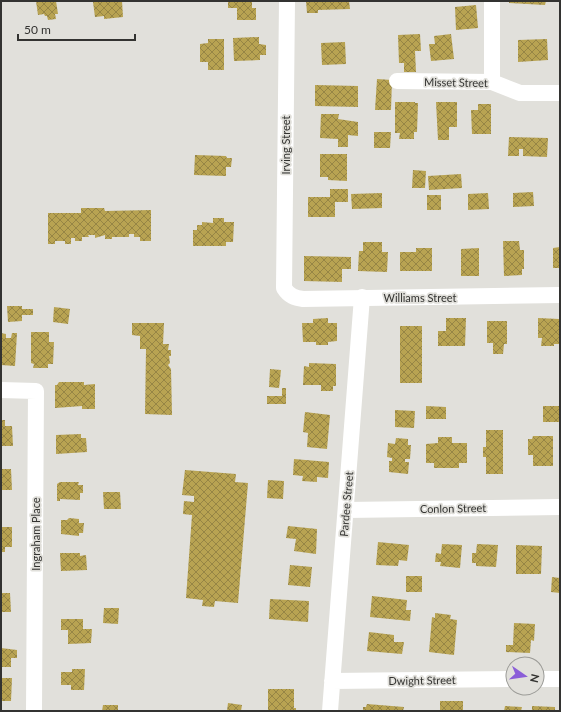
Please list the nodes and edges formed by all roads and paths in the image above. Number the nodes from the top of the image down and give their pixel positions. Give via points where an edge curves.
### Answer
1 (287, 1) edge
2 (492, 1) edge
3 (397, 81) dead end
4 (492, 82) junction
5 (560, 93) edge
6 (284, 288) joint
7 (560, 295) edge
8 (362, 297) junction
9 (1, 390) edge
10 (560, 507) edge
11 (346, 510) junction
12 (559, 678) dead end
13 (505, 679) edge
14 (545, 679) edge
15 (332, 681) junction
16 (34, 711) edge
17 (330, 711) edge

1 - 6 street, Irving Street
2 - 4 street
3 - 4 street, Misset Street
4 - 5 street, Misset Street via 520,93
6 - 8 street, Williams Street via 291,296 303,299
7 - 8 street, Williams Street
8 - 11 street, Pardee Street
9 - 16 street, Ingraham Place via 36,391
10 - 11 street, Conlon Street
11 - 15 street, Pardee Street
12 - 14 street
13 - 15 street, Dwight Street
15 - 17 street, Pardee Street

